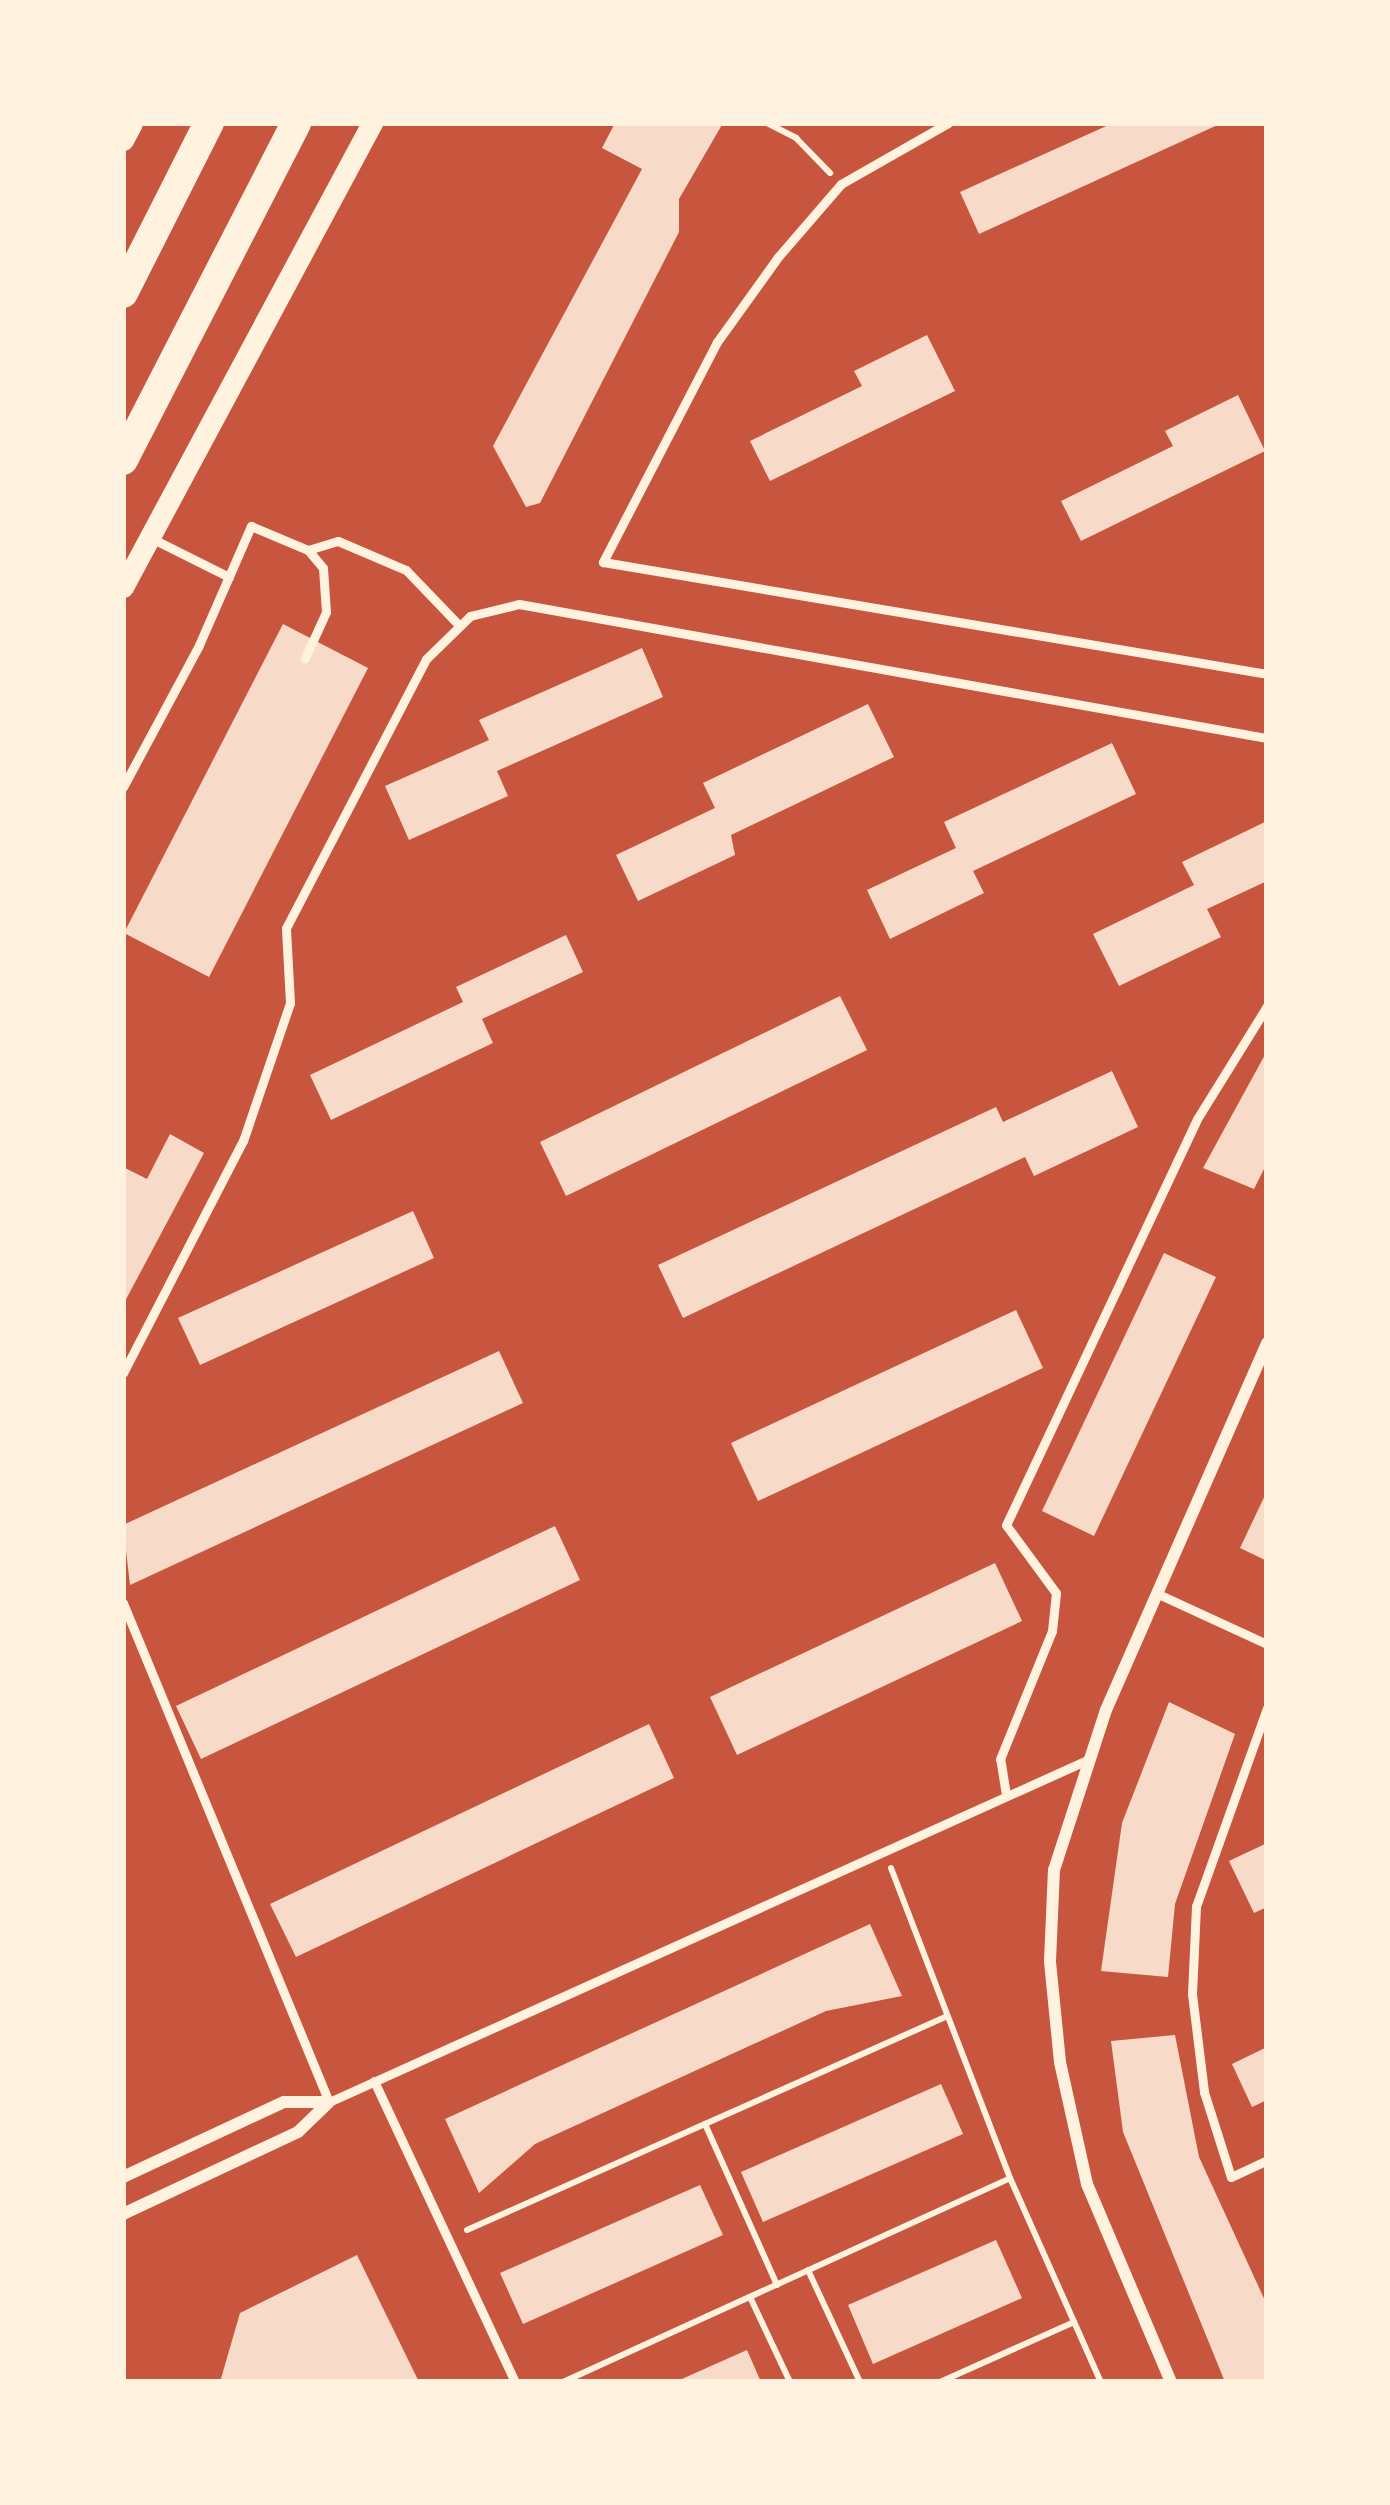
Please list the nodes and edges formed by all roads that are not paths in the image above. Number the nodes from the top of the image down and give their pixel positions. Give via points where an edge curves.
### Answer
1 (132, 123) edge
2 (209, 123) edge
3 (296, 123) edge
4 (371, 123) edge
5 (948, 123) edge
6 (123, 140) edge
7 (123, 293) edge
8 (123, 460) edge
9 (150, 537) junction
10 (308, 550) junction
11 (229, 577) junction
12 (123, 587) edge
13 (459, 625) junction
14 (305, 658) dead end
15 (1267, 674) edge
16 (1267, 738) edge
17 (123, 787) edge
18 (1267, 1006) edge
19 (1267, 1343) edge
20 (123, 1373) edge
21 (1156, 1593) junction
22 (123, 1603) edge
23 (1267, 1644) edge
24 (1267, 1708) edge
25 (1087, 1760) junction
26 (1006, 1796) junction
27 (374, 2080) junction
28 (329, 2102) junction
29 (1267, 2160) edge
30 (123, 2177) edge
31 (123, 2214) edge
32 (515, 2382) edge
33 (1171, 2382) edge

1 - 6 street
2 - 7 main road
3 - 8 main road
4 - 9 street
5 - 15 lane via 841,184 717,342 602,562
9 - 11 lane
9 - 12 street
10 - 11 lane via 250,526
10 - 13 lane via 338,541 406,570
10 - 14 lane via 323,568 326,612
11 - 17 lane
13 - 16 lane via 519,604
13 - 20 lane via 426,659 286,928 290,1003 243,1141
18 - 26 lane via 1197,1119 1006,1525 1056,1593 1052,1631 1000,1759
19 - 21 street
21 - 23 lane
21 - 25 street
22 - 28 lane
24 - 29 lane via 1196,1906 1192,1994 1204,2092 1232,2176
25 - 26 lane
25 - 33 street via 1054,1870 1050,1961 1060,2062 1087,2184
26 - 27 lane
27 - 28 lane
27 - 32 lane
28 - 30 street via 284,2102
28 - 31 street via 298,2132

